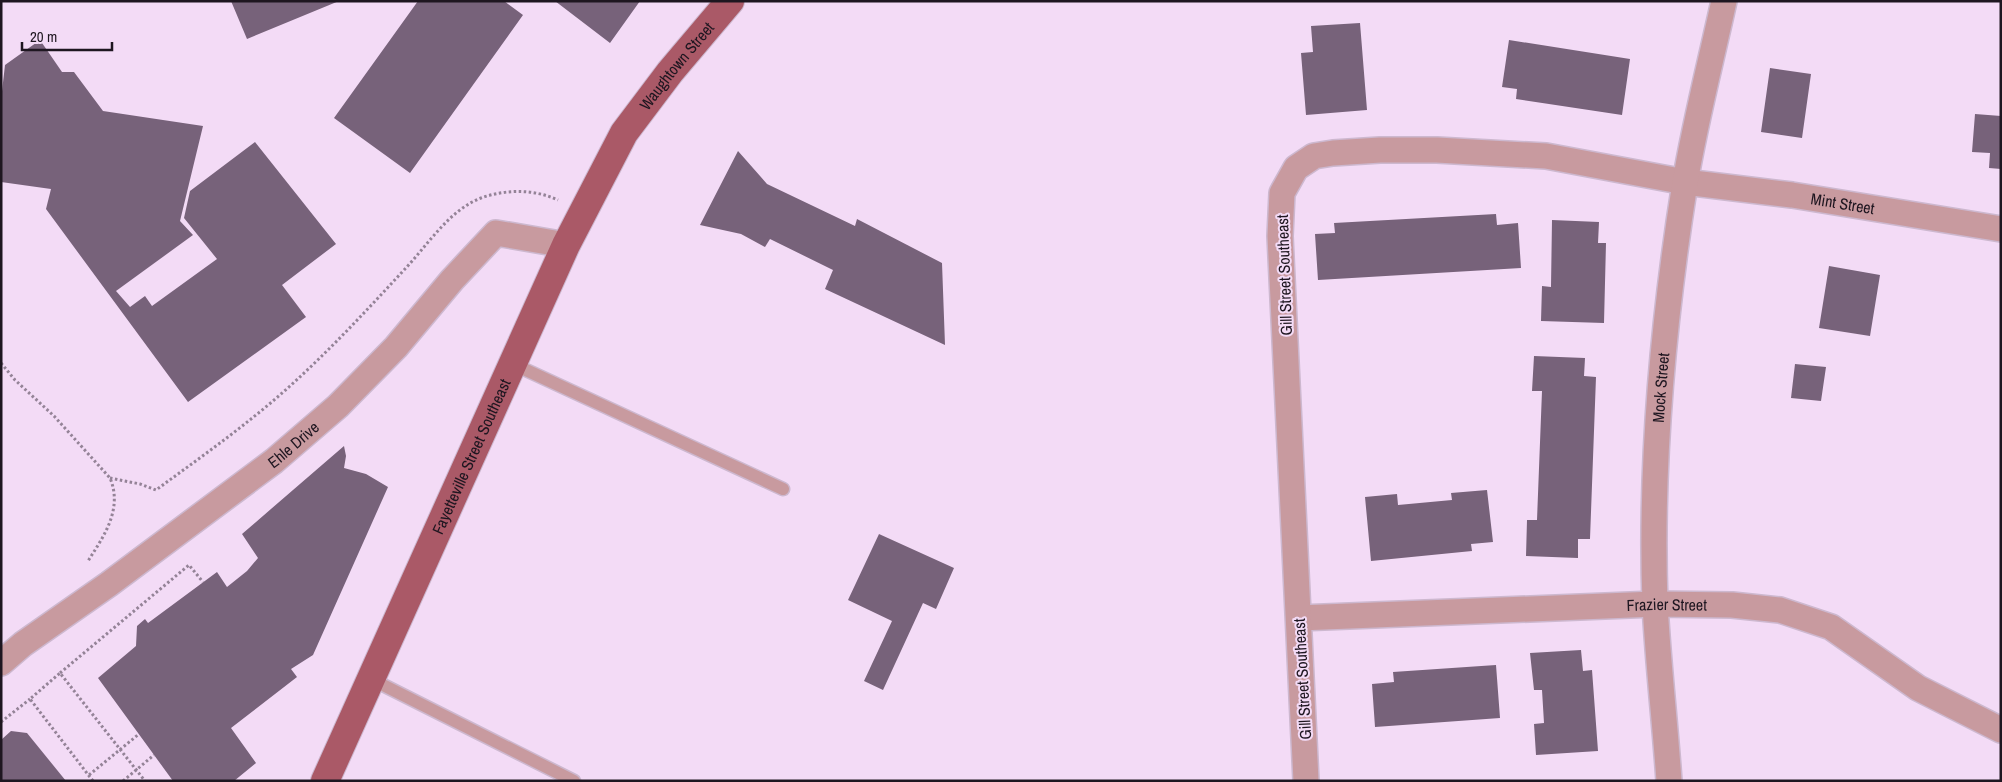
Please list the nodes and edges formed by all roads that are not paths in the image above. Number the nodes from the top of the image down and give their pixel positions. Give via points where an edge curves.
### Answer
1 (730, 1) edge
2 (1724, 1) edge
3 (624, 134) joint
4 (1685, 182) junction
5 (2001, 229) edge
6 (566, 245) junction
7 (513, 364) junction
8 (783, 489) dead end
9 (1656, 604) junction
10 (1299, 618) junction
11 (1, 663) edge
12 (371, 679) junction
13 (2001, 730) edge
14 (325, 781) edge
15 (574, 781) edge
16 (1306, 781) edge
17 (1670, 781) edge

1 - 3 main road, Waughtown Street via 670,72
2 - 4 street, Mock Street
3 - 6 main road, Fayetteville Street Southeast
4 - 5 street, Mint Street via 1792,195
4 - 9 street, Mock Street via 1661,384 1656,493
4 - 10 street, Gill Street Southeast via 1546,156 1437,150 1333,153 1314,156 1296,168 1282,193 1280,236
6 - 7 main road, Fayetteville Street Southeast
6 - 11 street, Ehle Drive via 496,233 396,347 324,418 274,461
7 - 8 lane
7 - 12 main road, Fayetteville Street Southeast
9 - 10 street, Frazier Street
9 - 13 street, Frazier Street via 1732,605 1780,610 1831,627 1918,688
9 - 17 street, Mock Street
10 - 16 street, Gill Street Southeast
12 - 14 main road, Fayetteville Street Southeast
12 - 15 lane

